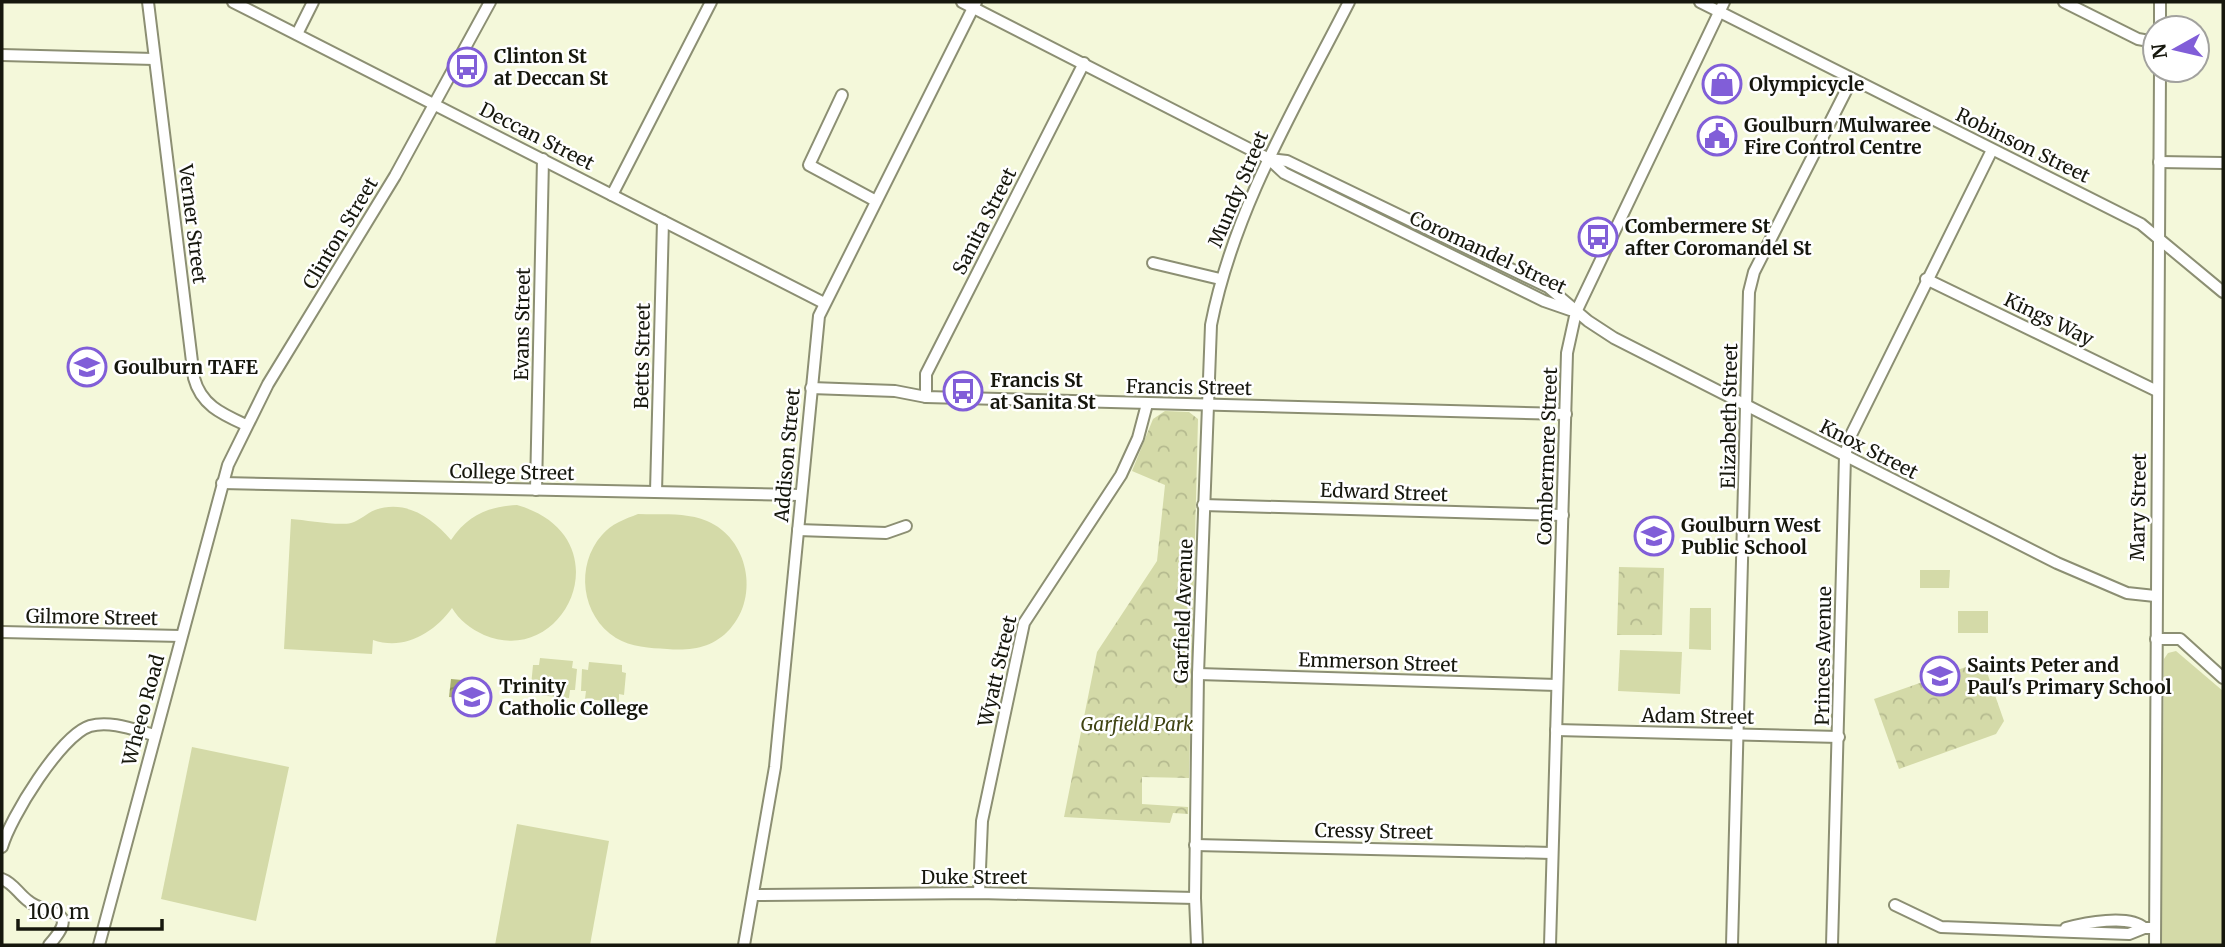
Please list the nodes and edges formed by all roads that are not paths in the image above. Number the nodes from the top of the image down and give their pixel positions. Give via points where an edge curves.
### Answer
1 (148, 2) edge
2 (233, 2) edge
3 (313, 2) edge
4 (490, 2) edge
5 (711, 2) edge
6 (962, 2) edge
7 (1349, 2) edge
8 (1700, 2) edge
9 (2064, 2) edge
10 (975, 5) edge
11 (1722, 7) edge
12 (297, 34) junction
13 (2141, 40) edge
14 (2, 55) edge
15 (154, 59) junction
16 (1084, 63) junction
17 (1852, 79) junction
18 (2160, 84) edge
19 (842, 95) dead end
20 (436, 104) junction
21 (1992, 150) junction
22 (543, 159) junction
23 (1269, 159) junction
24 (2159, 162) junction
25 (2223, 163) edge
26 (1351, 192) junction
27 (612, 195) junction
28 (876, 201) junction
29 (1346, 204) junction
30 (663, 221) junction
31 (1416, 223) junction
32 (1411, 236) junction
33 (2160, 237) junction
34 (1485, 256) junction
35 (1153, 263) dead end
36 (1479, 269) junction
37 (1220, 279) junction
38 (1926, 279) junction
39 (2223, 292) edge
40 (824, 303) junction
41 (1576, 312) junction
42 (811, 388) junction
43 (2157, 391) junction
44 (926, 397) junction
45 (1147, 404) junction
46 (1206, 404) junction
47 (1747, 408) junction
48 (1566, 414) junction
49 (246, 425) junction
50 (1844, 456) junction
51 (222, 483) junction
52 (536, 490) junction
53 (656, 492) junction
54 (801, 495) junction
55 (1203, 505) junction
56 (1563, 515) junction
57 (906, 526) dead end
58 (798, 530) junction
59 (2155, 596) junction
60 (2, 632) edge
61 (181, 636) junction
62 (2156, 639) junction
63 (1198, 674) junction
64 (2223, 678) edge
65 (1557, 685) junction
66 (1556, 730) junction
67 (154, 735) junction
68 (1739, 735) junction
69 (1839, 737) junction
70 (1195, 845) junction
71 (2, 847) edge
72 (1552, 853) junction
73 (2, 879) edge
74 (979, 893) junction
75 (753, 895) junction
76 (1195, 898) junction
77 (1895, 905) dead end
78 (2150, 928) junction
79 (50, 945) edge
80 (99, 945) edge
81 (744, 945) edge
82 (1197, 945) edge
83 (1550, 945) edge
84 (1732, 945) edge
85 (1832, 945) edge
86 (2155, 945) edge

1 - 15 street, Verner Street
2 - 12 street, Deccan Street
3 - 12 street
4 - 20 street, Clinton Street
5 - 27 street
6 - 10 street, Coromandel Street
7 - 23 street, Mundy Street
8 - 11 street, Robinson Street
9 - 13 street
10 - 16 street, Coromandel Street
10 - 28 street, Addison Street
11 - 17 street, Robinson Street
11 - 41 street, Combermere Street
12 - 20 street, Deccan Street
14 - 15 street
15 - 49 street, Verner Street via 194,378 210,406
16 - 23 street, Coromandel Street
16 - 44 street, Sanita Street via 926,374
17 - 21 street, Robinson Street
17 - 47 street, Elizabeth Street via 1754,272 1749,292
18 - 24 street, Mary Street
19 - 28 street via 809,165
20 - 22 street, Deccan Street
20 - 49 street, Clinton Street
21 - 33 street, Robinson Street
21 - 38 street, Princes Avenue
22 - 27 street, Deccan Street
22 - 52 street, Evans Street
23 - 26 street, Coromandel Street via 1287,161
23 - 29 street, Coromandel Street via 1284,173
23 - 37 street, Mundy Street via 1239,223
24 - 25 street
24 - 33 street, Mary Street
26 - 29 street
26 - 31 street, Coromandel Street
27 - 30 street, Deccan Street
28 - 40 street, Addison Street
29 - 32 street, Coromandel Street
30 - 40 street, Deccan Street
30 - 53 street, Betts Street
31 - 32 street
31 - 34 street, Coromandel Street
32 - 36 street, Coromandel Street
33 - 39 street, Robinson Street
33 - 43 street, Mary Street
34 - 36 street
34 - 41 street, Coromandel Street via 1548,287
35 - 37 street
36 - 41 street, Coromandel Street
37 - 46 street, Mundy Street via 1211,325
38 - 43 street, Kings Way
38 - 50 street, Princes Avenue
40 - 42 street, Addison Street
41 - 47 street, Knox Street via 1614,338
41 - 48 street, Combermere Street via 1567,353
42 - 44 street, Francis Street via 895,391
42 - 54 street, Addison Street
43 - 59 street, Mary Street
44 - 45 street, Francis Street
45 - 46 street, Francis Street
45 - 74 street, Wyatt Street via 1121,475 1024,623 982,821
46 - 48 street, Francis Street
46 - 55 street, Garfield Avenue
47 - 50 street, Knox Street
47 - 68 street, Elizabeth Street
48 - 56 street, Combermere Street
49 - 51 street, Clinton Street
50 - 59 street, Knox Street via 2057,564 2127,593
50 - 69 street, Princes Avenue
51 - 52 street, College Street
51 - 61 street, Wheeo Road
52 - 53 street, College Street
53 - 54 street, College Street
54 - 58 street, Addison Street
55 - 56 street, Edward Street
55 - 63 street, Garfield Avenue
56 - 65 street, Combermere Street
57 - 58 street via 886,533
58 - 75 street, Addison Street via 771,800
59 - 62 street, Mary Street
60 - 61 street, Gilmore Street
61 - 67 street, Wheeo Road
62 - 64 street via 2180,639
62 - 78 street, Mary Street
63 - 65 street, Emmerson Street
63 - 70 street, Garfield Avenue
65 - 66 street, Combermere Street
66 - 68 street, Adam Street
66 - 72 street, Combermere Street
67 - 71 street via 103,724 72,736 11,823
67 - 80 street, Wheeo Road
68 - 69 street, Adam Street
68 - 84 street, Elizabeth Street
69 - 85 street, Princes Avenue
70 - 72 street, Cressy Street
70 - 76 street, Garfield Avenue
72 - 83 street, Combermere Street
73 - 79 street via 34,905 58,912 62,930
74 - 75 street, Duke Street
74 - 76 street, Duke Street
75 - 81 street, Addison Street
76 - 82 street, Garfield Avenue
77 - 78 street via 1941,927 2129,934
78 - 86 street, Mary Street

